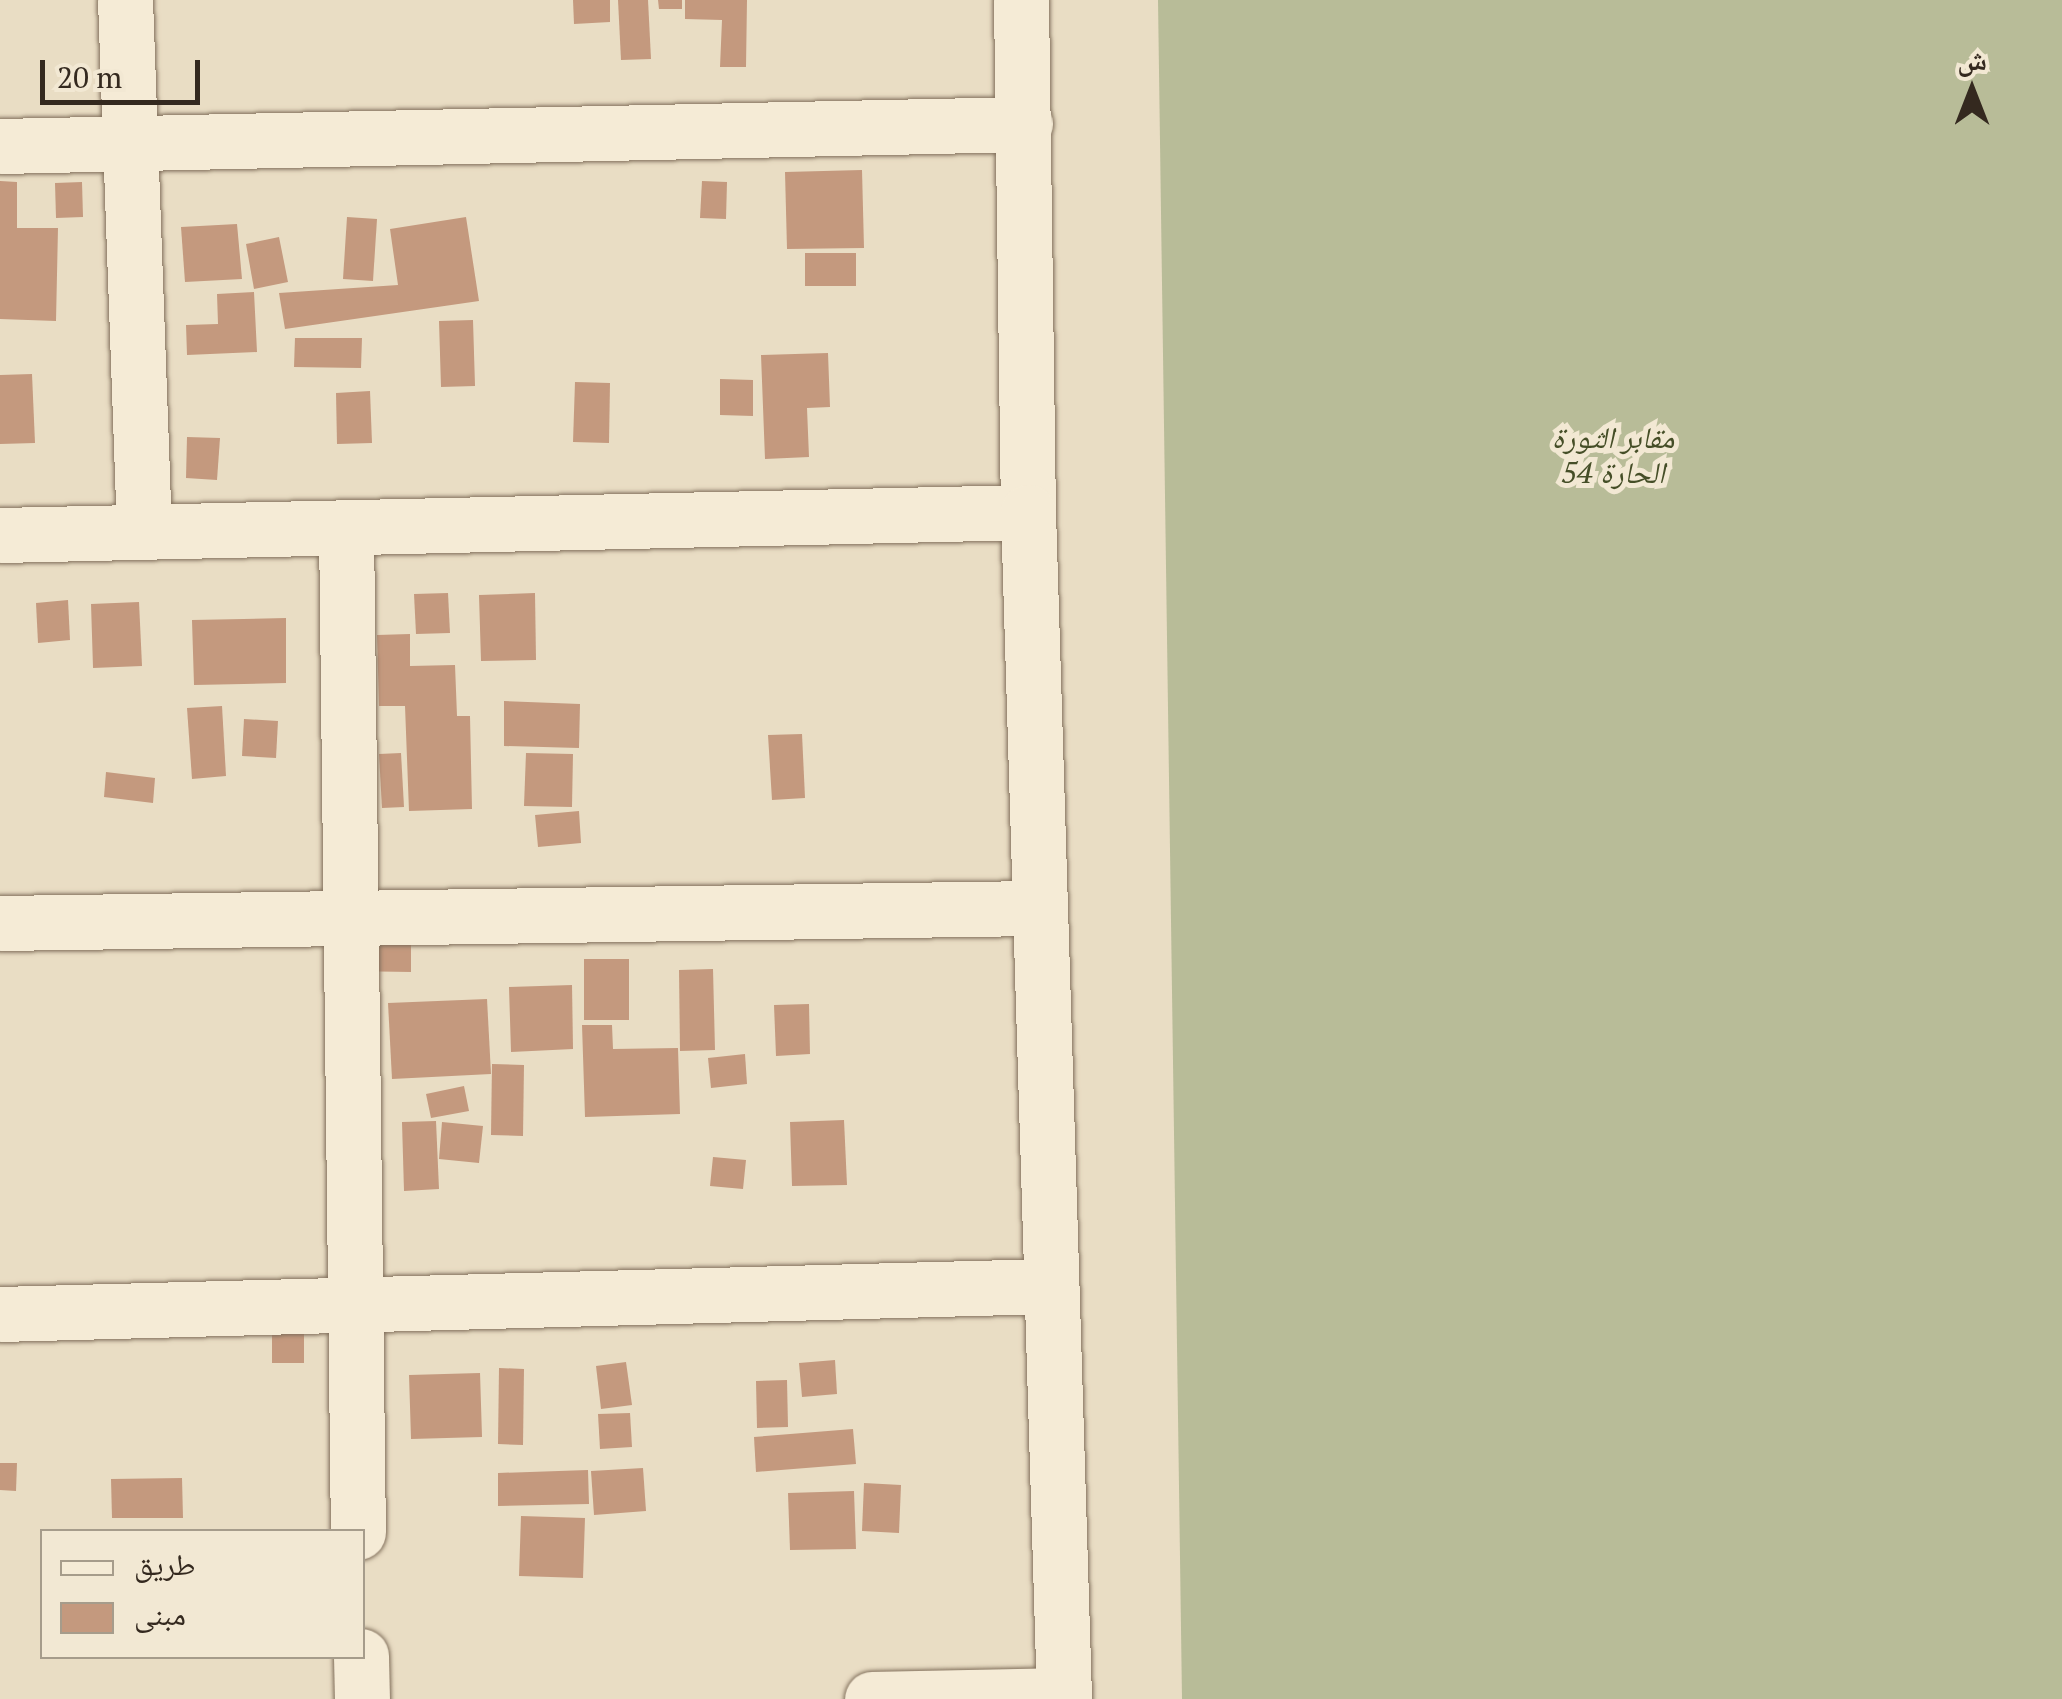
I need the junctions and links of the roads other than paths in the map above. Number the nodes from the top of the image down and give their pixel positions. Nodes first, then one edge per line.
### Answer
1 (125, 0) edge
2 (1020, 0) edge
3 (1025, 124) junction
4 (130, 142) junction
5 (0, 146) edge
6 (1028, 512) junction
7 (346, 527) junction
8 (144, 532) junction
9 (0, 534) edge
10 (1040, 908) junction
11 (348, 917) junction
12 (0, 923) edge
13 (1050, 1286) junction
14 (353, 1303) junction
15 (0, 1314) edge
16 (358, 1529) edge
17 (361, 1659) edge
18 (1064, 1697) edge
19 (362, 1699) edge
20 (872, 1699) edge

1 - 4 street
2 - 3 street
3 - 4 street
3 - 6 street
4 - 5 street
4 - 8 street
6 - 7 street
6 - 10 street
7 - 8 street
7 - 11 street
8 - 9 street
10 - 11 street
10 - 13 street
11 - 12 street
11 - 14 street
13 - 14 street
13 - 18 street
14 - 15 street
14 - 16 street
17 - 19 street
18 - 20 street

